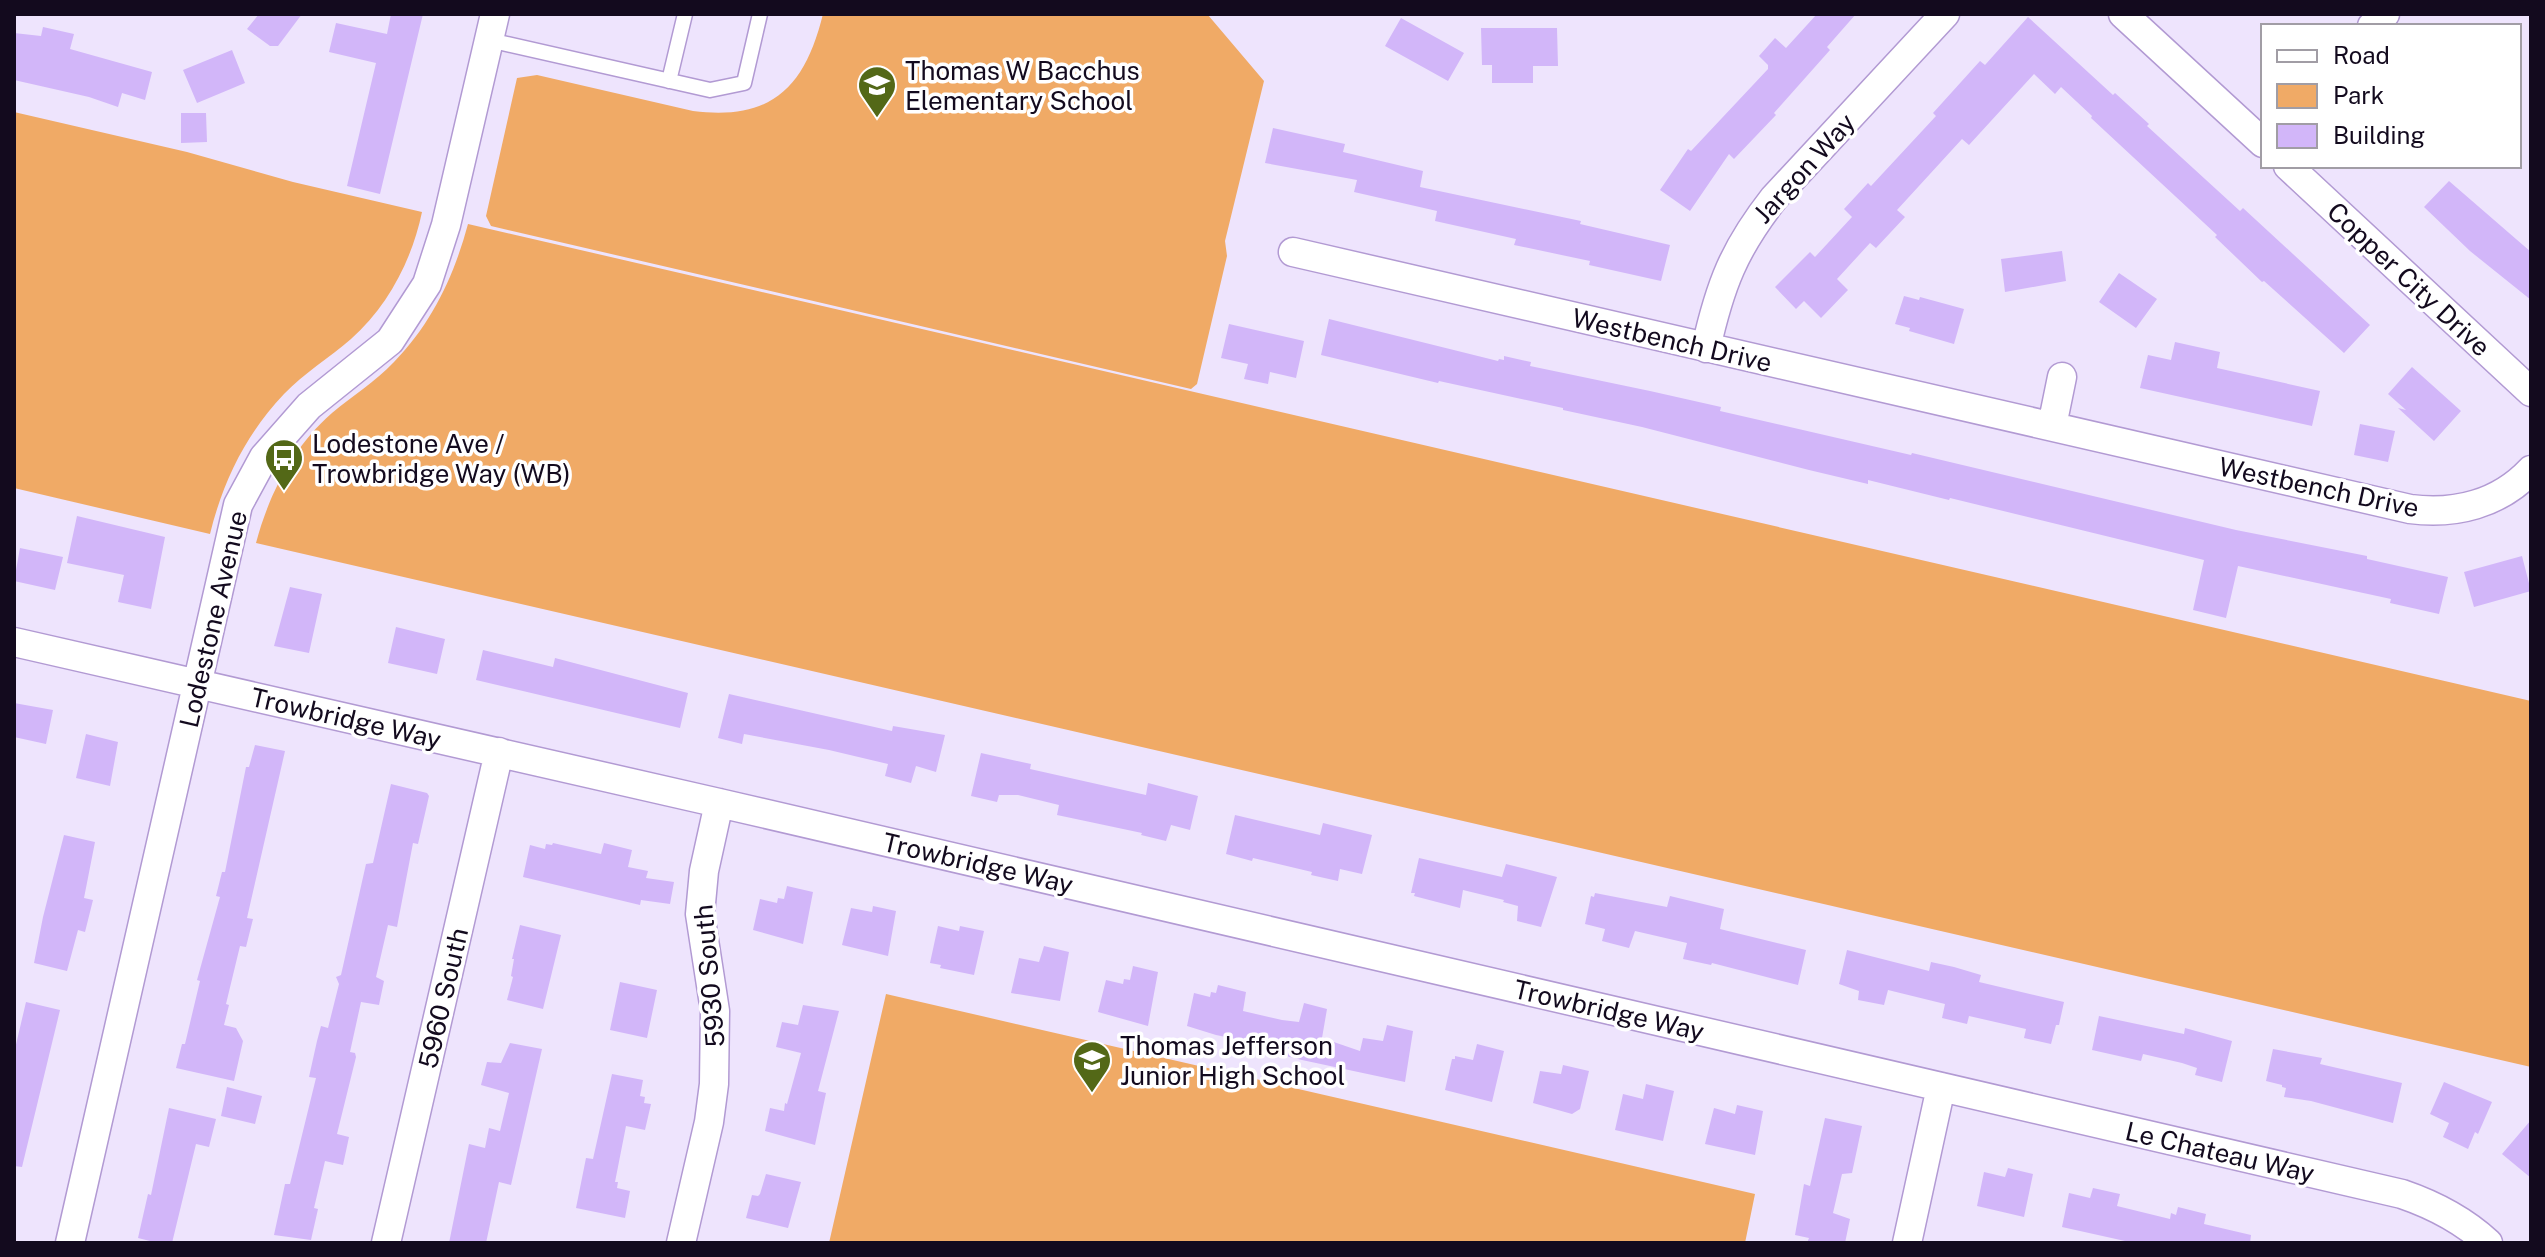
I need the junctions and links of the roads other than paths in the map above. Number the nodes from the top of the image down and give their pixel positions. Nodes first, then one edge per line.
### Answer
1 (685, 14) edge
2 (760, 14) edge
3 (1945, 14) edge
4 (2123, 14) edge
5 (492, 27) edge
6 (669, 81) junction
7 (2261, 141) edge
8 (2290, 168) edge
9 (1293, 252) dead end
10 (1706, 348) junction
11 (2062, 377) dead end
12 (2531, 392) edge
13 (2052, 426) junction
14 (2531, 470) edge
15 (14, 642) edge
16 (198, 685) junction
17 (499, 752) junction
18 (719, 803) junction
19 (1941, 1087) junction
20 (70, 1243) edge
21 (386, 1243) edge
22 (681, 1243) edge
23 (1907, 1243) edge
24 (2488, 1243) edge

1 - 6 lane
2 - 6 lane
3 - 10 street, Jargon Way
4 - 7 street
5 - 6 lane
5 - 16 street, Lodestone Avenue
8 - 12 street, Copper City Drive
9 - 10 street, Westbench Drive
10 - 13 street, Westbench Drive
11 - 13 street
13 - 14 street, Westbench Drive
15 - 16 street, Trowbridge Way
16 - 17 street, Trowbridge Way
16 - 20 street, Lodestone Avenue
17 - 18 street, Trowbridge Way
17 - 21 street, 5960 South
18 - 19 street, Trowbridge Way
18 - 22 street, 5930 South
19 - 23 street
19 - 24 street, Le Chateau Way

